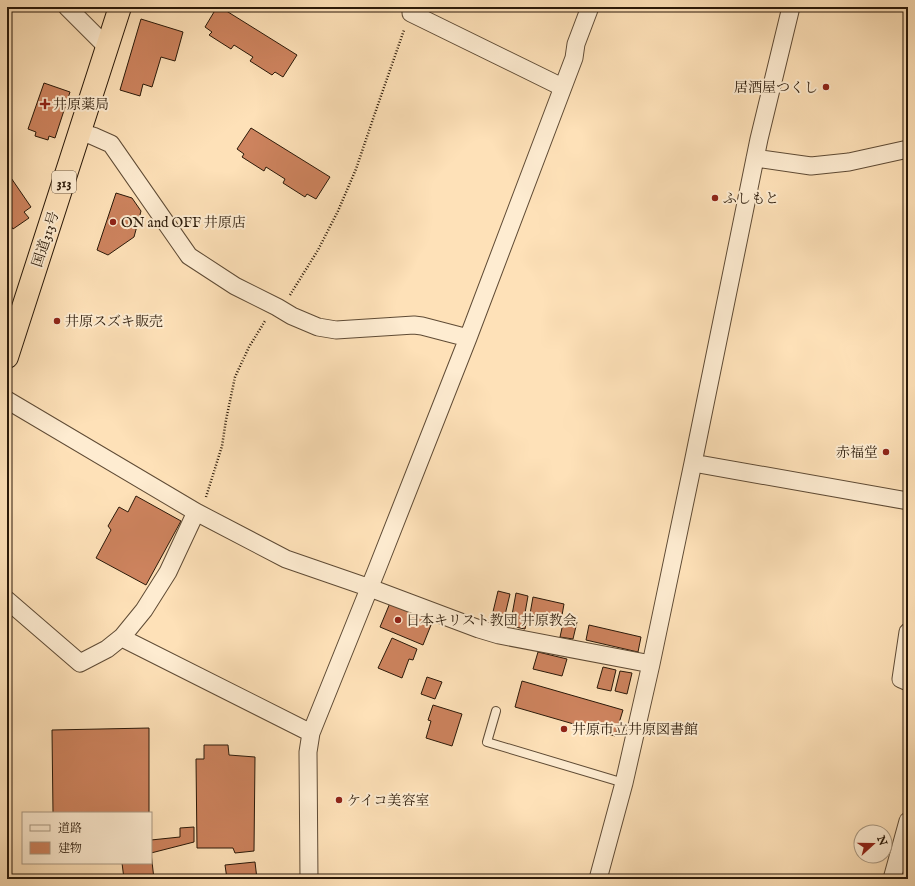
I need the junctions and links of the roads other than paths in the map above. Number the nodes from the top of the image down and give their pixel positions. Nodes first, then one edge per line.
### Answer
1 (67, 7) edge
2 (120, 7) edge
3 (590, 7) edge
4 (791, 7) edge
5 (411, 10) edge
6 (107, 47) junction
7 (562, 87) junction
8 (80, 132) junction
9 (908, 149) edge
10 (755, 158) junction
11 (468, 338) junction
12 (7, 357) edge
13 (7, 400) edge
14 (693, 463) junction
15 (908, 501) edge
16 (198, 514) junction
17 (370, 588) junction
18 (7, 600) edge
19 (908, 632) edge
20 (122, 637) junction
21 (651, 664) junction
22 (908, 682) edge
23 (496, 711) dead end
24 (311, 733) junction
25 (624, 783) junction
26 (908, 821) edge
27 (309, 879) edge
28 (598, 879) edge
29 (892, 879) edge

1 - 6 street
2 - 6 highway, 国道313号 / 313
3 - 7 street
4 - 10 street
5 - 7 street
6 - 8 highway, 国道313号 / 313
7 - 11 street
8 - 11 street
8 - 12 highway, 国道313号 / 313
9 - 10 street
10 - 14 street
11 - 17 street
13 - 16 street
14 - 15 street
14 - 21 street
16 - 17 street
16 - 20 street
17 - 21 street
17 - 24 street
18 - 20 street
19 - 22 street
20 - 24 street
21 - 25 street
23 - 25 lane
24 - 27 street
25 - 28 street
26 - 29 street

